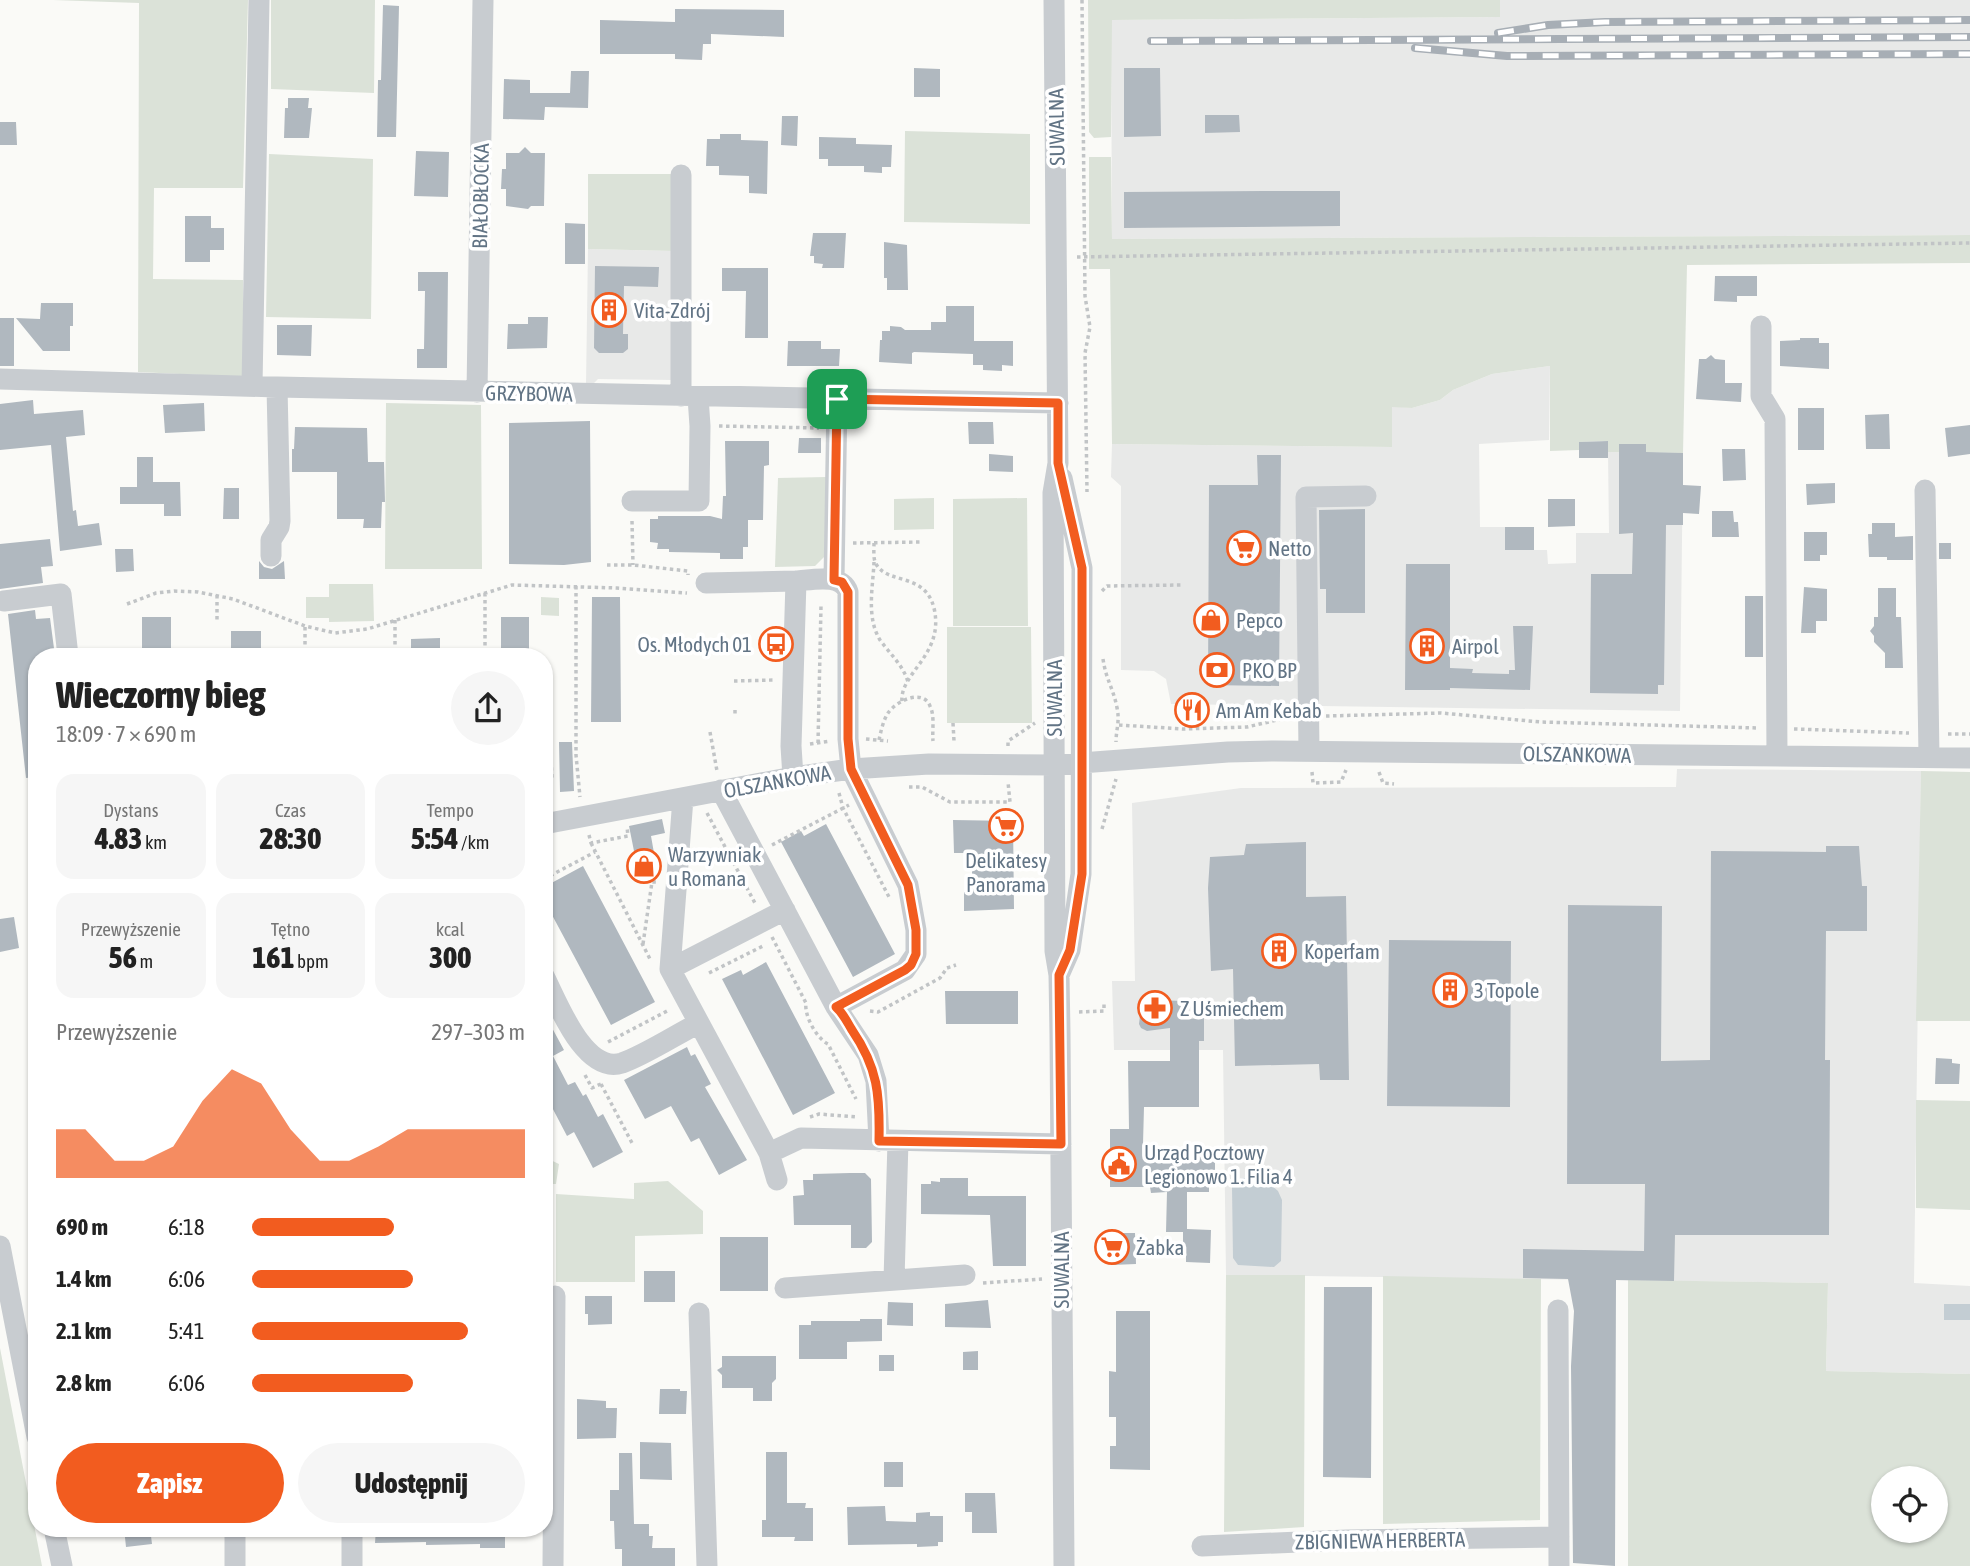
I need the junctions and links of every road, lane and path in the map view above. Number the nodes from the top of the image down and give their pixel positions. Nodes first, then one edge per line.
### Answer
1 (259, 0) edge
2 (483, 0) edge
3 (1054, 0) edge
4 (1082, 0) edge
5 (681, 175) dead end
6 (1970, 243) edge
7 (1093, 257) dead end
8 (1761, 326) dead end
9 (0, 379) edge
10 (252, 386) junction
11 (277, 387) junction
12 (477, 391) junction
13 (689, 396) junction
14 (837, 399) junction
15 (1058, 403) junction
16 (700, 426) junction
17 (828, 428) dead end
18 (1058, 463) junction
19 (1925, 490) dead end
20 (1366, 496) dead end
21 (632, 501) dead end
22 (1087, 505) dead end
23 (632, 533) dead end
24 (920, 542) dead end
25 (834, 543) junction
26 (874, 543) junction
27 (271, 556) dead end
28 (874, 562) junction
29 (607, 565) dead end
30 (633, 565) junction
31 (834, 580) junction
32 (796, 581) junction
33 (1103, 582) dead end
34 (694, 585) junction
35 (1181, 585) dead end
36 (576, 586) junction
37 (485, 593) junction
38 (217, 595) junction
39 (4, 600) dead end
40 (127, 604) dead end
41 (821, 606) dead end
42 (395, 620) junction
43 (217, 623) dead end
44 (305, 626) junction
45 (67, 648) edge
46 (305, 648) edge
47 (395, 648) edge
48 (485, 648) edge
49 (1096, 668) dead end
50 (766, 680) dead end
51 (734, 681) dead end
52 (908, 682) junction
53 (902, 702) junction
54 (735, 710) dead end
55 (1308, 716) junction
56 (735, 717) dead end
57 (1036, 722) dead end
58 (953, 723) dead end
59 (1119, 725) junction
60 (1777, 729) junction
61 (710, 732) dead end
62 (1928, 733) junction
63 (1970, 734) edge
64 (862, 738) dead end
65 (879, 740) junction
66 (1008, 740) dead end
67 (833, 741) dead end
68 (888, 741) dead end
69 (933, 741) dead end
70 (954, 741) dead end
71 (818, 743) junction
72 (802, 745) dead end
73 (1123, 746) dead end
74 (1308, 751) junction
75 (1777, 756) junction
76 (1929, 757) junction
77 (1970, 758) edge
78 (1082, 764) junction
79 (1054, 765) junction
80 (851, 769) junction
81 (1116, 774) dead end
82 (793, 777) junction
83 (719, 783) junction
84 (693, 801) junction
85 (843, 808) dead end
86 (584, 817) junction
87 (553, 822) edge
88 (1100, 836) dead end
89 (591, 843) dead end
90 (595, 852) junction
91 (553, 874) edge
92 (652, 882) dead end
93 (890, 900) dead end
94 (785, 909) junction
95 (764, 921) junction
96 (643, 946) junction
97 (911, 965) junction
98 (661, 967) junction
99 (1059, 975) junction
100 (927, 985) dead end
101 (553, 994) edge
102 (1104, 1002) dead end
103 (674, 1007) dead end
104 (836, 1007) junction
105 (1096, 1011) junction
106 (1077, 1012) dead end
107 (1096, 1017) dead end
108 (699, 1023) junction
109 (589, 1052) junction
110 (601, 1084) dead end
111 (860, 1107) dead end
112 (889, 1141) junction
113 (632, 1143) dead end
114 (1061, 1144) junction
115 (769, 1153) junction
116 (777, 1180) dead end
117 (0, 1246) edge
118 (965, 1275) joint
119 (1044, 1279) dead end
120 (894, 1280) junction
121 (785, 1287) dead end
122 (555, 1296) dead end
123 (1558, 1310) dead end
124 (699, 1312) dead end
125 (28, 1391) edge
126 (56, 1537) edge
127 (235, 1537) edge
128 (352, 1537) edge
129 (1559, 1537) junction
130 (1202, 1546) dead end
131 (62, 1566) edge
132 (235, 1566) edge
133 (352, 1566) edge
134 (554, 1566) edge
135 (706, 1566) edge
136 (1064, 1566) edge
137 (1559, 1566) edge

1 - 10 street
2 - 12 street, BIAŁOBŁOCKA
3 - 15 street, SUWALNA
4 - 22 path
5 - 13 street
6 - 7 path
8 - 60 street
9 - 10 street, GRZYBOWA
10 - 11 street, GRZYBOWA
11 - 12 street, GRZYBOWA
11 - 27 street
12 - 13 street, GRZYBOWA
13 - 14 street, GRZYBOWA
13 - 16 street
14 - 15 street, GRZYBOWA
14 - 25 street
15 - 18 street, SUWALNA
16 - 17 path
16 - 21 street
18 - 78 street, SUWALNA
18 - 79 street, SUWALNA
19 - 62 street
20 - 55 street
23 - 30 path
24 - 26 path
25 - 26 path
25 - 31 street
26 - 28 path
28 - 52 path
28 - 52 path
29 - 30 path
30 - 34 path
31 - 32 street
31 - 80 street
32 - 34 street
32 - 82 street
33 - 35 path
34 - 36 path
36 - 37 path
36 - 86 path
37 - 42 path
37 - 48 path
38 - 40 path
38 - 43 path
38 - 44 path
39 - 45 street
41 - 71 path
42 - 44 path
42 - 47 path
44 - 46 path
49 - 59 path
50 - 51 path
52 - 53 path
53 - 65 path
53 - 69 path
54 - 56 path
55 - 59 path
55 - 60 path
55 - 74 street
57 - 66 path
58 - 70 path
59 - 73 path
60 - 62 path
60 - 75 street
61 - 83 path
62 - 63 path
62 - 76 street
64 - 65 path
65 - 68 path
67 - 71 path
71 - 72 path
74 - 75 street, OLSZANKOWA
74 - 78 street, OLSZANKOWA
75 - 76 street, OLSZANKOWA
76 - 77 street, OLSZANKOWA
78 - 79 street, OLSZANKOWA
78 - 99 street, SUWALNA
79 - 80 street, OLSZANKOWA
79 - 99 street, SUWALNA
80 - 82 street, OLSZANKOWA
80 - 97 street
81 - 88 path
82 - 83 street, OLSZANKOWA
83 - 84 street, OLSZANKOWA
83 - 94 street
84 - 86 street, OLSZANKOWA
84 - 95 path
84 - 98 street
85 - 93 path
86 - 87 street, OLSZANKOWA
89 - 90 path
90 - 91 path
90 - 96 path
92 - 96 path
94 - 95 street
94 - 104 street
95 - 98 street
95 - 111 path
96 - 98 path
97 - 100 path
97 - 104 street
98 - 108 street
99 - 114 street, SUWALNA
101 - 109 street
102 - 105 path
103 - 109 path
104 - 112 street
105 - 106 path
105 - 107 path
108 - 109 street
108 - 115 street
110 - 113 path
112 - 114 street
112 - 115 street
112 - 120 street
114 - 136 street, SUWALNA
115 - 116 street
117 - 125 street
118 - 119 path
118 - 120 street
120 - 121 street
122 - 134 street
123 - 129 street
124 - 135 street
126 - 131 street
127 - 132 street
128 - 133 street
129 - 130 street, ZBIGNIEWA HERBERTA
129 - 137 street

